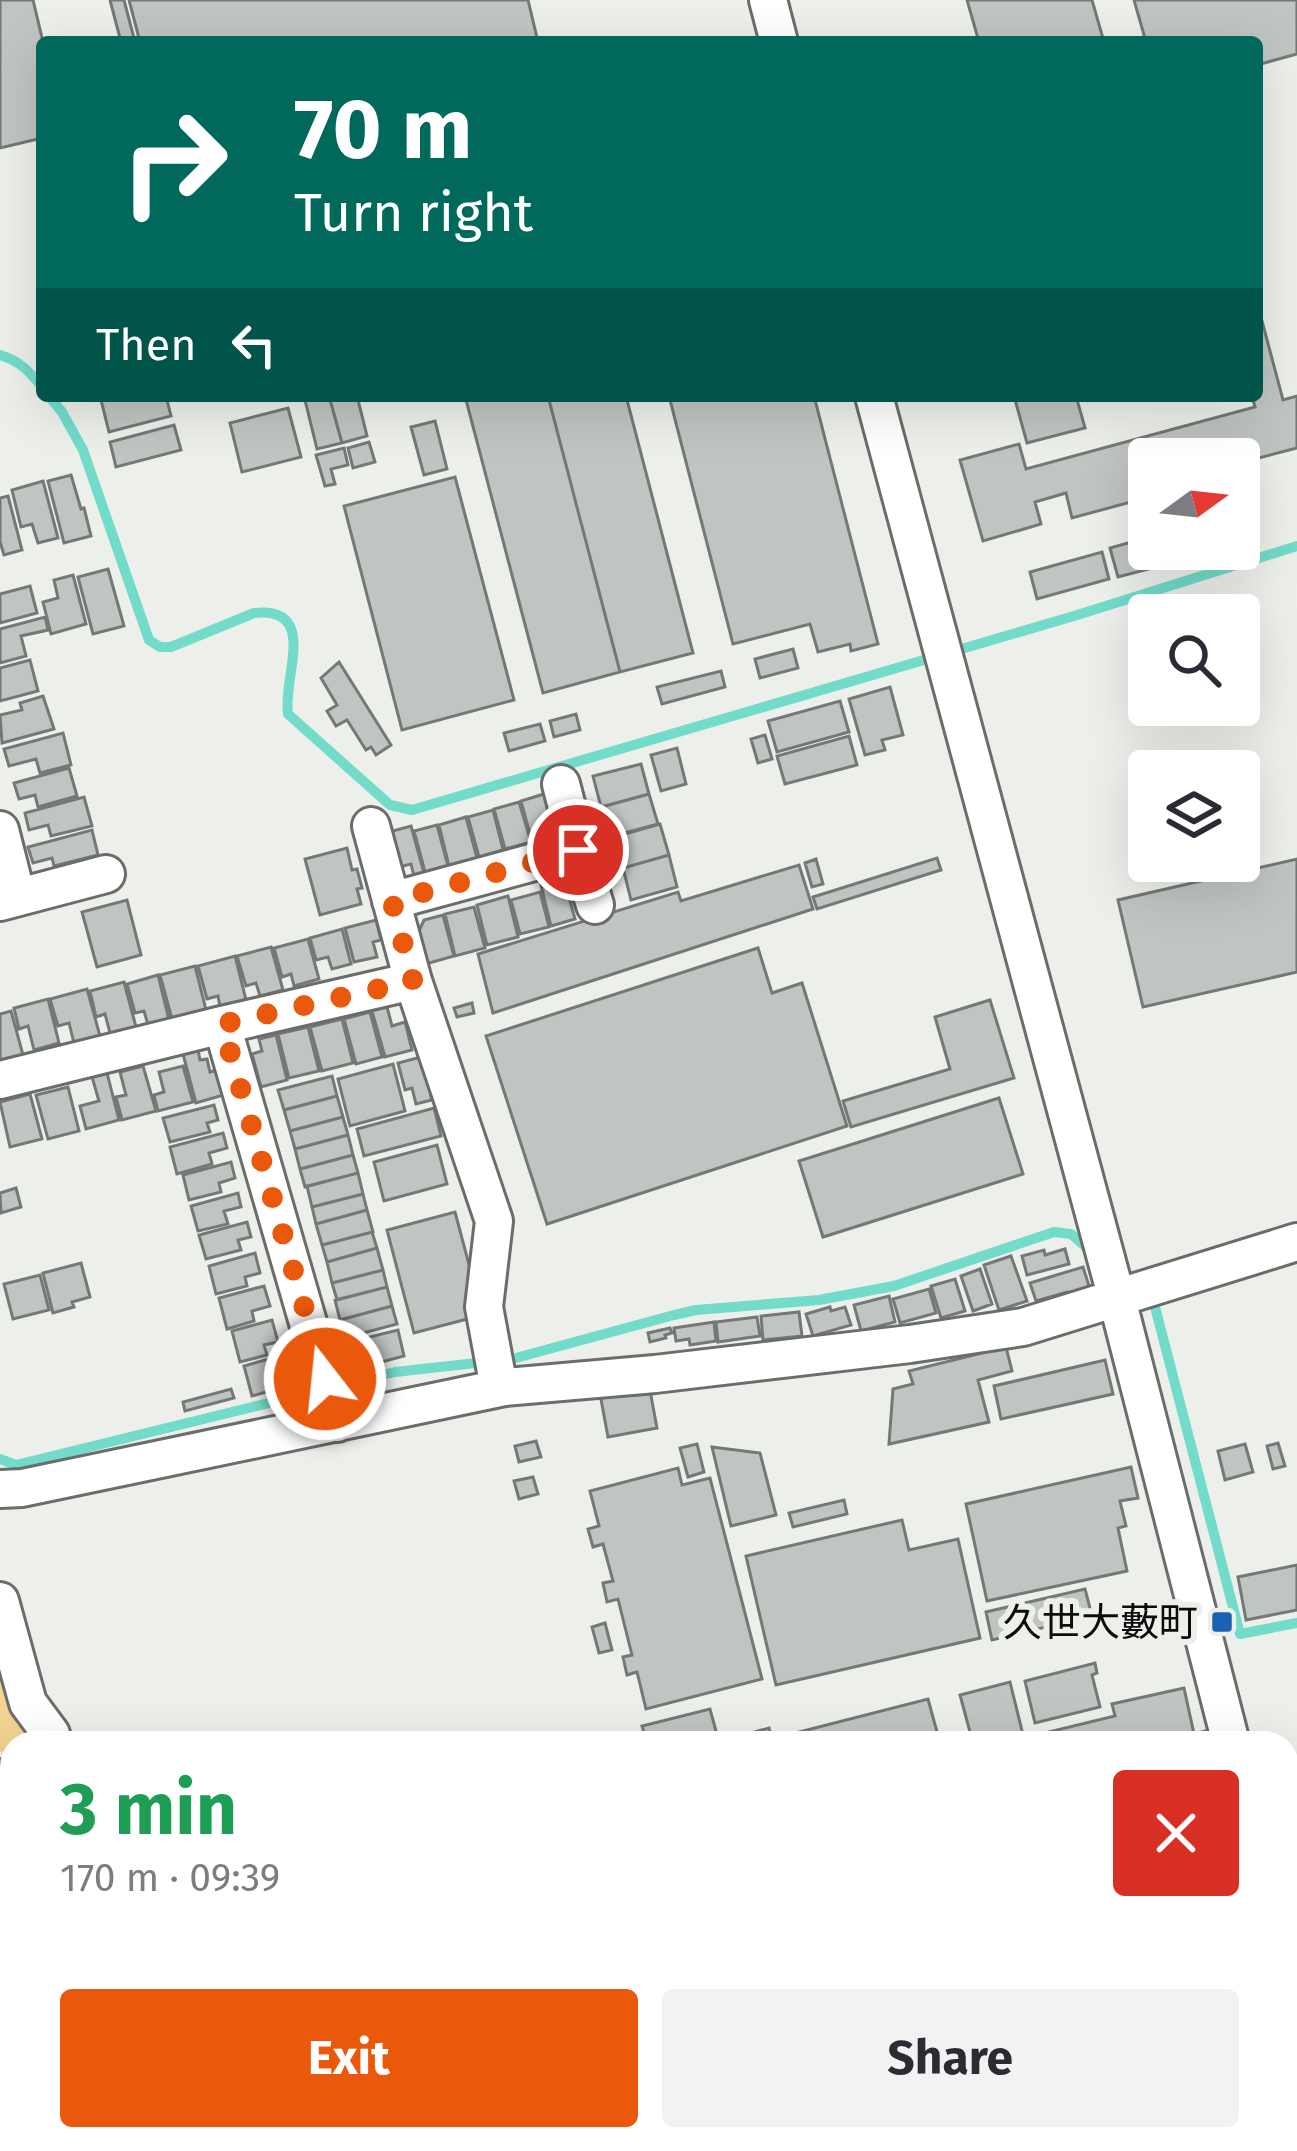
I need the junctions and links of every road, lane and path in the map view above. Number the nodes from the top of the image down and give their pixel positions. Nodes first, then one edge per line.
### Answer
1 (768, 0) edge
2 (777, 36) edge
3 (876, 402) edge
4 (562, 784) dead end
5 (371, 826) dead end
6 (0, 830) edge
7 (578, 850) junction
8 (106, 874) dead end
9 (9, 900) edge
10 (392, 901) junction
11 (595, 904) dead end
12 (413, 981) junction
13 (222, 1024) junction
14 (0, 1080) edge
15 (1297, 1242) edge
16 (1117, 1299) junction
17 (499, 1388) junction
18 (338, 1423) junction
19 (0, 1489) edge
20 (0, 1601) edge
21 (7, 1656) edge
22 (49, 1731) edge
23 (1228, 1731) edge

1 - 2 street
3 - 16 street
4 - 7 street
5 - 10 street
6 - 9 street
7 - 10 street
7 - 11 street
8 - 9 street
10 - 12 street
12 - 13 street
12 - 17 street
13 - 14 street
13 - 18 street
15 - 16 street
16 - 17 street
16 - 23 street
17 - 18 street
18 - 19 street
20 - 21 street
21 - 22 street

